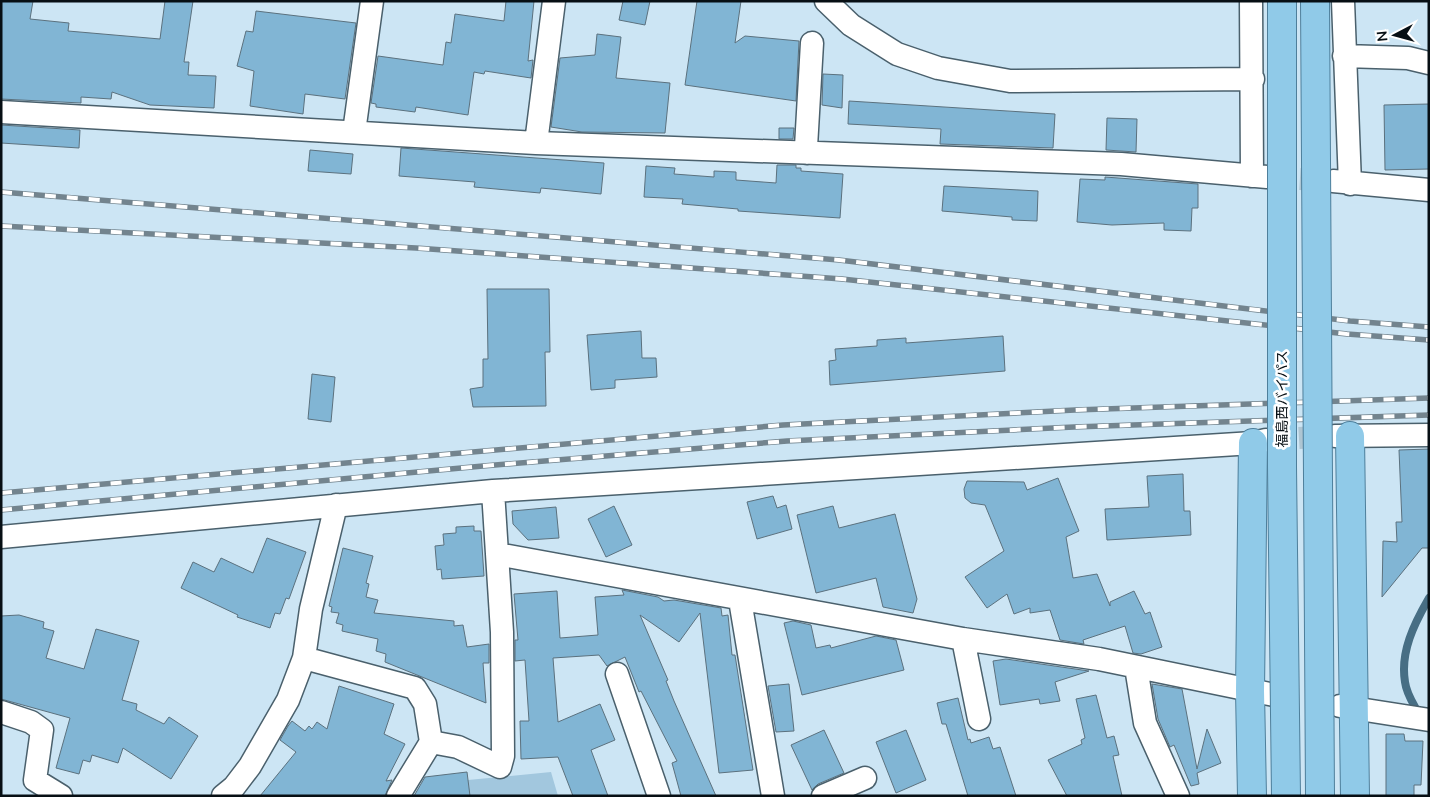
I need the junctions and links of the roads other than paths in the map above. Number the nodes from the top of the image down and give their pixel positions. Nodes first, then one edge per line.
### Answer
1 (554, 1) edge
2 (826, 1) edge
3 (1251, 1) edge
4 (1282, 1) edge
5 (1314, 1) edge
6 (1343, 1) edge
7 (370, 2) edge
8 (812, 43) dead end
9 (1344, 56) junction
10 (1429, 63) edge
11 (1253, 68) junction
12 (1, 112) edge
13 (354, 132) junction
14 (536, 143) junction
15 (807, 153) junction
16 (1429, 190) edge
17 (1429, 435) edge
18 (1342, 436) joint
19 (1260, 442) joint
20 (493, 491) junction
21 (336, 505) junction
22 (1, 537) edge
23 (497, 554) junction
24 (740, 600) junction
25 (963, 639) junction
26 (304, 658) junction
27 (1136, 667) junction
28 (617, 674) dead end
29 (1262, 693) junction
30 (1347, 706) junction
31 (1, 712) edge
32 (980, 719) dead end
33 (1429, 720) edge
34 (431, 742) junction
35 (865, 778) dead end
36 (61, 796) edge
37 (223, 796) edge
38 (398, 796) edge
39 (659, 796) edge
40 (773, 796) edge
41 (823, 796) edge
42 (1178, 796) edge
43 (1252, 796) edge
44 (1286, 796) edge
45 (1320, 796) edge
46 (1355, 796) edge

1 - 14 street
2 - 11 street
3 - 11 street
4 - 44 highway, 福島西バイパス, bridge
5 - 45 highway, bridge
6 - 9 street
7 - 13 street
8 - 15 street
9 - 10 street
9 - 16 street
11 - 15 street
12 - 13 street
13 - 14 street
14 - 15 street
17 - 18 street
18 - 30 highway
19 - 20 street
19 - 29 highway
20 - 21 street
20 - 23 street
21 - 22 street
21 - 26 street
23 - 24 street
23 - 34 street
24 - 25 street
24 - 40 street
25 - 27 street
25 - 32 street
26 - 34 street
26 - 37 street
27 - 29 street
27 - 42 street
28 - 39 street
29 - 43 highway
30 - 33 street
30 - 46 highway
31 - 36 street
34 - 38 street
35 - 41 street

